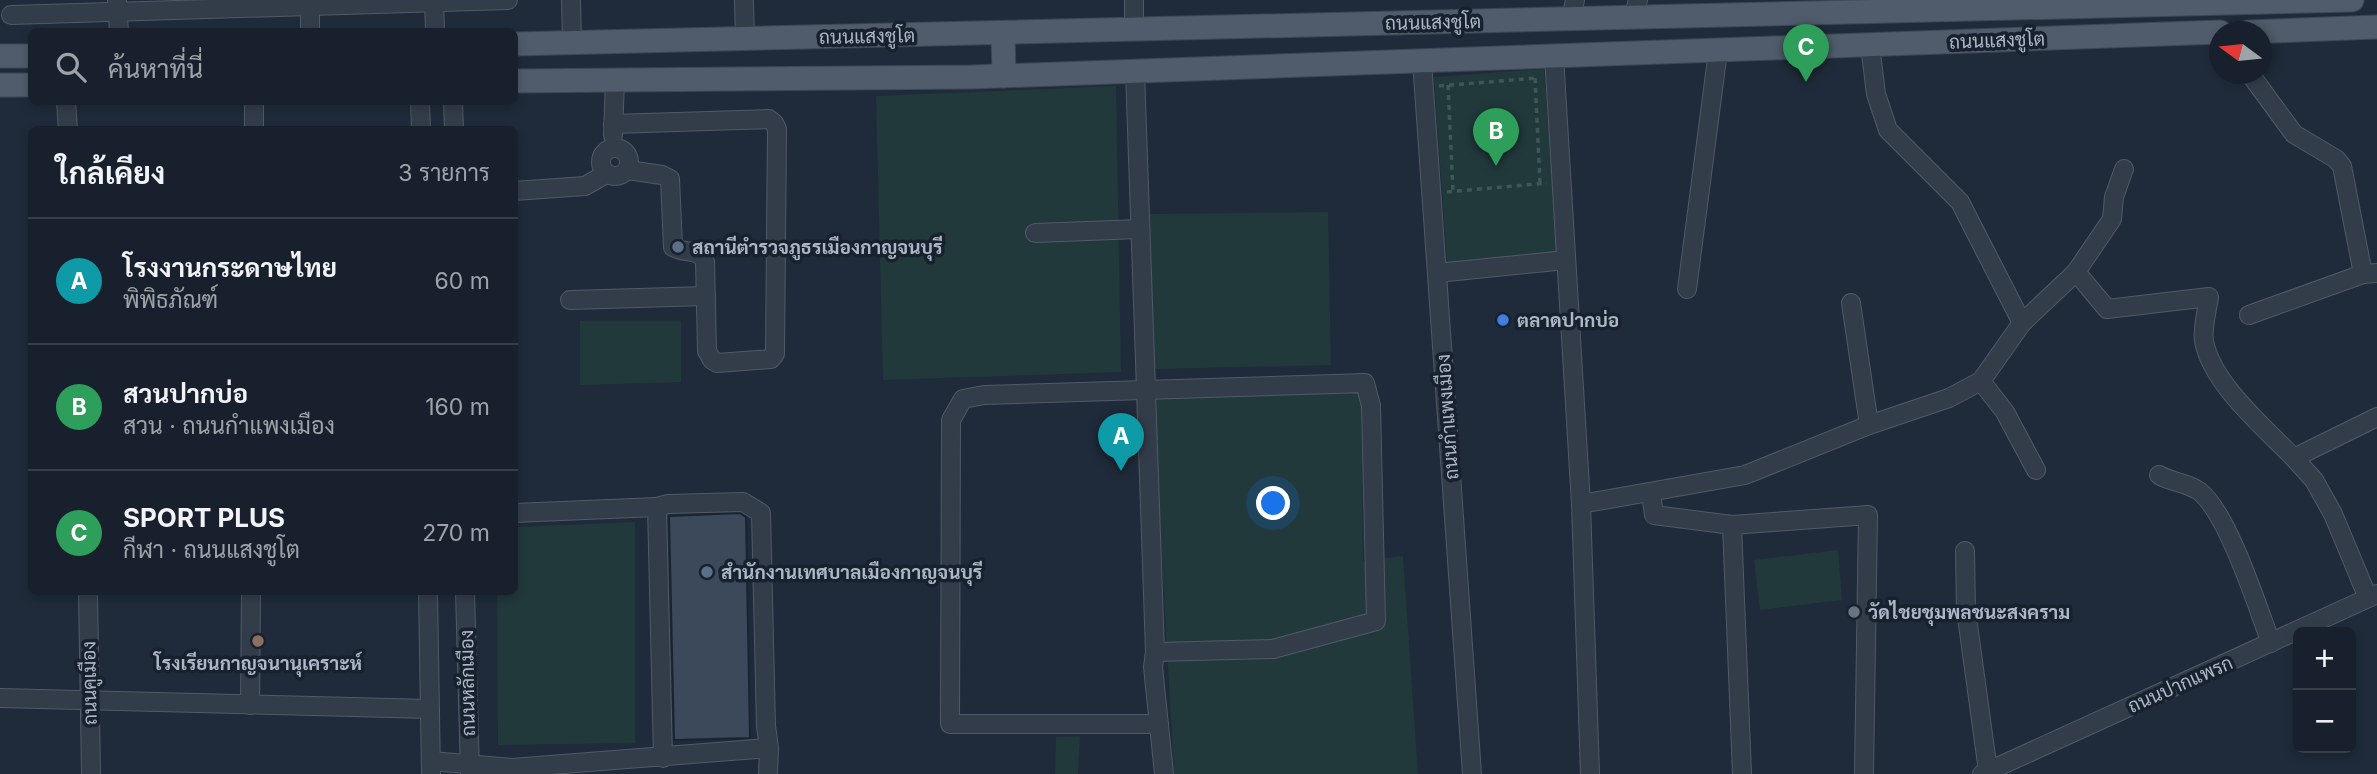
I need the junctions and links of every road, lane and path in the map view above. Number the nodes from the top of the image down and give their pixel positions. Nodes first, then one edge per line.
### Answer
1 (508, 0) edge
2 (571, 0) edge
3 (744, 0) edge
4 (1134, 0) edge
5 (2352, 0) edge
6 (434, 1) edge
7 (2308, 1) edge
8 (310, 3) edge
9 (2071, 3) edge
10 (118, 7) edge
11 (1573, 9) edge
12 (1635, 9) edge
13 (1703, 10) edge
14 (11, 15) dead end
15 (2377, 27) edge
16 (119, 28) edge
17 (310, 28) edge
18 (435, 28) edge
19 (1134, 30) junction
20 (2272, 31) edge
21 (1003, 33) junction
22 (2209, 33) edge
23 (755, 39) junction
24 (572, 42) junction
25 (518, 44) edge
26 (1870, 45) junction
27 (1714, 51) junction
28 (28, 56) edge
29 (0, 57) edge
30 (1422, 61) junction
31 (1554, 66) junction
32 (1135, 71) junction
33 (1003, 76) junction
34 (1535, 78) junction
35 (768, 79) junction
36 (615, 80) junction
37 (518, 81) edge
38 (2257, 84) edge
39 (0, 85) edge
40 (28, 85) edge
41 (1448, 85) junction
42 (1423, 87) junction
43 (66, 105) edge
44 (254, 105) edge
45 (420, 105) edge
46 (453, 105) edge
47 (613, 124) junction
48 (68, 126) edge
49 (254, 126) edge
50 (421, 126) edge
51 (454, 126) edge
52 (612, 149) junction
53 (2124, 169) dead end
54 (628, 170) junction
55 (606, 174) junction
56 (1561, 181) junction
57 (1540, 183) junction
58 (518, 191) edge
59 (1452, 192) junction
60 (1431, 194) junction
61 (1140, 229) junction
62 (1035, 233) dead end
63 (1566, 260) junction
64 (2076, 272) junction
65 (1437, 273) junction
66 (2370, 274) edge
67 (1687, 289) dead end
68 (706, 296) junction
69 (570, 300) dead end
70 (1850, 303) dead end
71 (2249, 315) dead end
72 (2022, 323) junction
73 (1981, 381) junction
74 (1146, 389) junction
75 (2377, 417) edge
76 (1868, 425) junction
77 (2294, 458) junction
78 (2036, 470) dead end
79 (2159, 475) dead end
80 (1651, 494) junction
81 (1581, 504) junction
82 (657, 507) junction
83 (518, 513) edge
84 (1732, 525) junction
85 (1965, 551) dead end
86 (88, 595) edge
87 (251, 595) edge
88 (428, 595) edge
89 (465, 595) edge
90 (2372, 596) edge
91 (2271, 643) junction
92 (1155, 652) junction
93 (0, 698) edge
94 (89, 701) junction
95 (250, 705) junction
96 (430, 709) junction
97 (1159, 724) junction
98 (769, 748) junction
99 (663, 758) junction
100 (431, 768) edge
101 (470, 769) edge
102 (1985, 772) edge
103 (91, 774) edge
104 (768, 774) edge
105 (1164, 774) edge
106 (1472, 774) edge
107 (1590, 774) edge
108 (1742, 774) edge
109 (1864, 774) edge

1 - 6 street
2 - 24 street
3 - 23 street
4 - 19 street
5 - 7 main road, ถนนแสงชูโต
6 - 8 street
6 - 18 street
7 - 9 main road, ถนนแสงชูโต
8 - 10 street
8 - 17 street
9 - 13 main road, ถนนแสงชูโต
10 - 14 street
10 - 16 street
11 - 12 main road, ถนนแสงชูโต
11 - 19 main road, ถนนแสงชูโต
12 - 13 main road, ถนนแสงชูโต
13 - 27 main road
15 - 20 main road
19 - 21 main road, ถนนแสงชูโต
21 - 23 main road, ถนนแสงชูโต
21 - 33 main road
22 - 26 main road, ถนนแสงชูโต
23 - 24 main road, ถนนแสงชูโต
23 - 35 main road
24 - 25 main road, ถนนแสงชูโต
26 - 27 main road, ถนนแสงชูโต
26 - 72 street
27 - 31 main road, ถนนแสงชูโต
27 - 67 street
28 - 29 main road
30 - 31 main road, ถนนแสงชูโต
30 - 32 main road, ถนนแสงชูโต
30 - 42 street, ถนนกำแพงเมือง
31 - 34 path
31 - 56 street
32 - 33 main road, ถนนแสงชูโต
32 - 61 street
33 - 35 main road, ถนนแสงชูโต
34 - 41 path
34 - 57 path
35 - 36 main road, ถนนแสงชูโต
36 - 37 main road, ถนนแสงชูโต
36 - 47 street
38 - 66 street
39 - 40 main road
41 - 42 path
41 - 59 path
42 - 60 street, ถนนกำแพงเมือง
43 - 48 street
44 - 49 street
45 - 50 street
46 - 51 street
47 - 52 street
47 - 68 street
52 - 54 street
52 - 55 street
53 - 64 street
54 - 55 street
54 - 68 street
55 - 58 street
56 - 57 path
56 - 63 street
57 - 59 path
59 - 60 path
60 - 65 street, ถนนกำแพงเมือง
61 - 62 street
61 - 74 street
63 - 65 street
63 - 81 street
64 - 72 street
64 - 77 street
65 - 106 street, ถนนกำแพงเมือง
66 - 71 street
68 - 69 street
70 - 76 street
72 - 73 street
73 - 76 street
73 - 78 street
74 - 92 street
74 - 92 street
74 - 97 street
75 - 77 street
76 - 80 street
77 - 90 street
79 - 91 street
80 - 81 street
80 - 84 street
81 - 107 street
82 - 83 street
82 - 98 street
82 - 99 street
84 - 108 street
84 - 109 street
85 - 102 street
86 - 94 street, ถนนคูเมือง
87 - 95 street
88 - 96 street, ถนนหลักเมือง
89 - 101 street, ถนนหลักเมือง
90 - 91 street, ถนนปากแพรก
91 - 102 street, ถนนปากแพรก
92 - 97 street
93 - 94 street
94 - 95 street
94 - 103 street, ถนนคูเมือง
95 - 96 street
96 - 100 street, ถนนหลักเมือง
97 - 105 street
98 - 99 street
98 - 104 street
99 - 101 street
100 - 101 street

